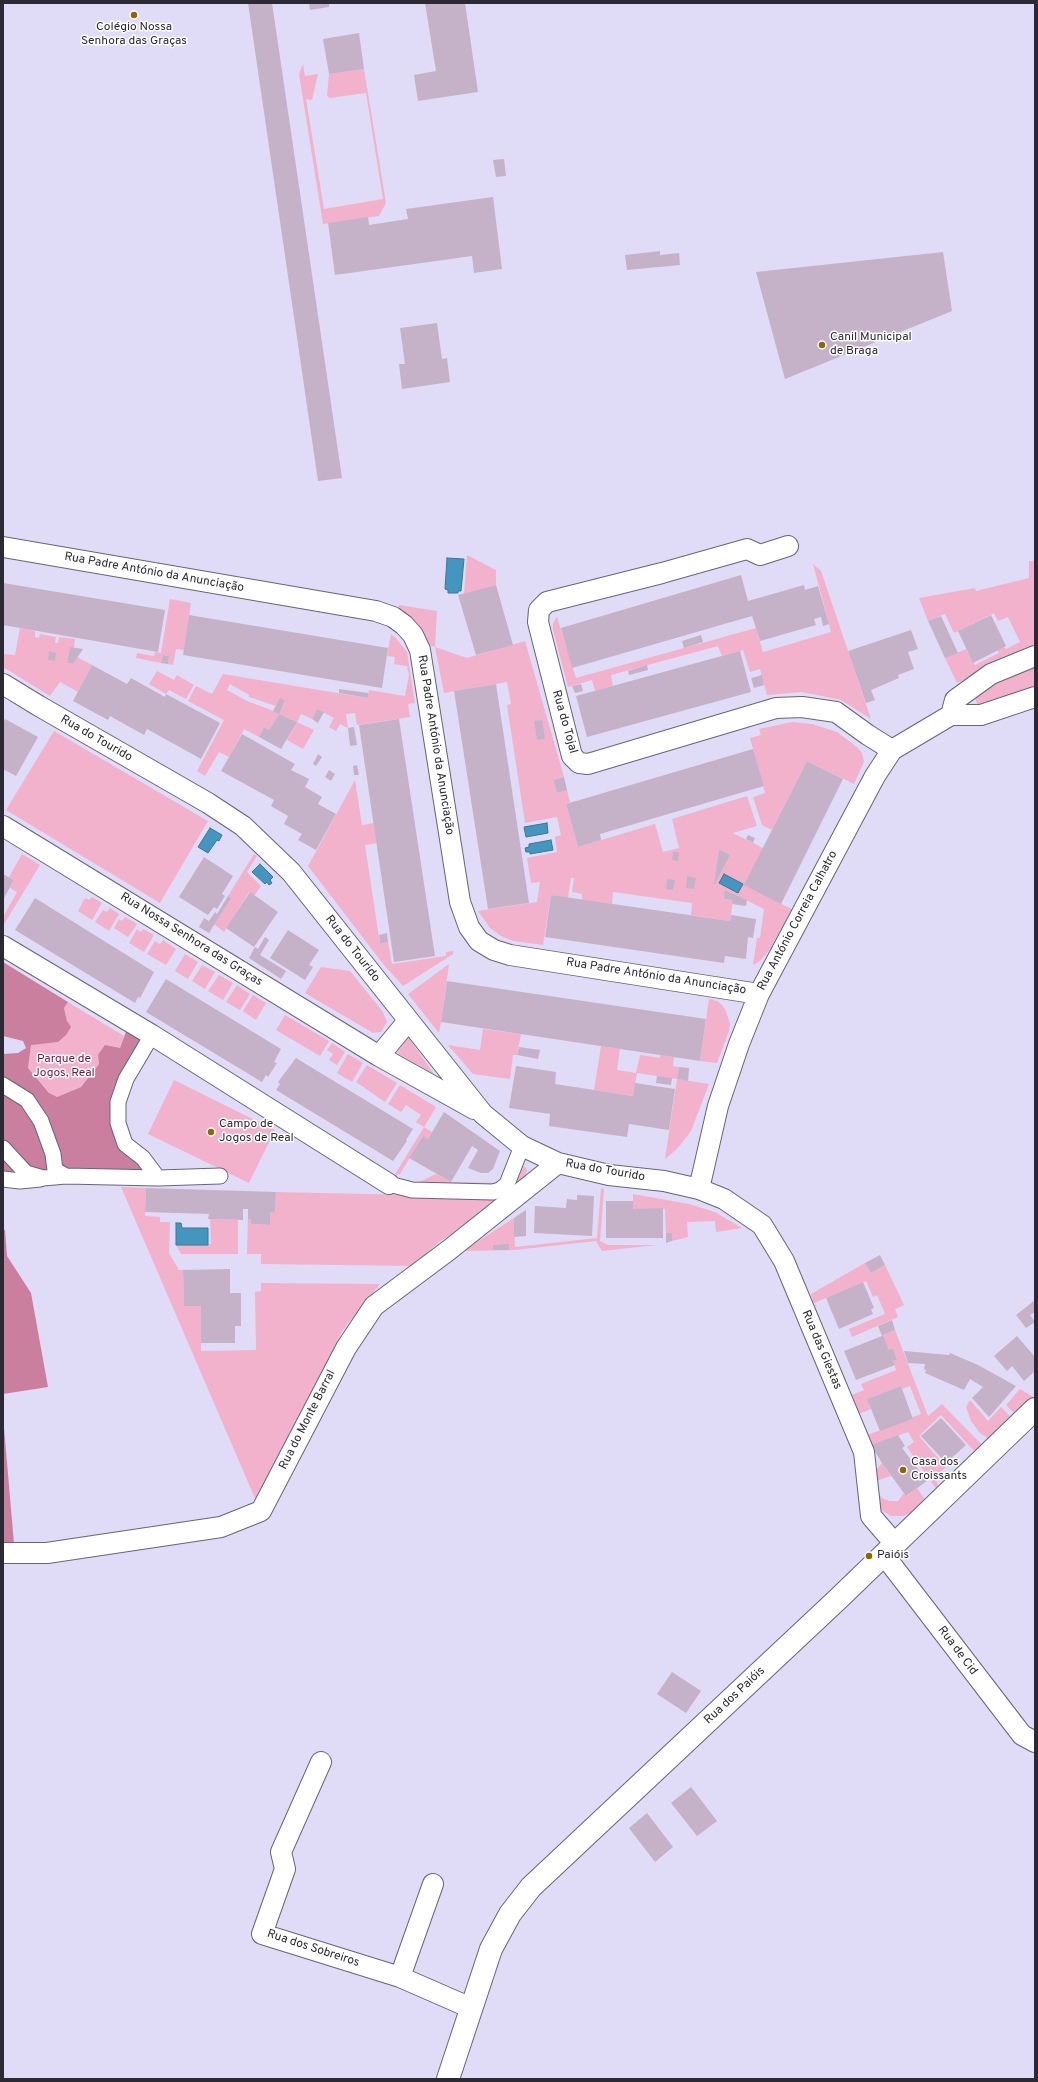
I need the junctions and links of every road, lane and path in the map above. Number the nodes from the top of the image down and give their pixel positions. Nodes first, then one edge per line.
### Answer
1 (788, 546) dead end
2 (3, 548) edge
3 (1035, 656) edge
4 (3, 684) edge
5 (1035, 697) edge
6 (951, 715) junction
7 (892, 750) junction
8 (3, 826) edge
9 (3, 946) edge
10 (759, 994) junction
11 (408, 1021) junction
12 (152, 1035) junction
13 (379, 1056) junction
14 (3, 1085) edge
15 (483, 1114) junction
16 (522, 1146) junction
17 (3, 1148) edge
18 (558, 1163) junction
19 (66, 1176) junction
20 (220, 1176) dead end
21 (43, 1178) junction
22 (158, 1178) junction
23 (3, 1179) edge
24 (389, 1184) joint
25 (699, 1189) junction
26 (1035, 1409) edge
27 (890, 1549) junction
28 (3, 1553) edge
29 (1035, 1742) edge
30 (321, 1762) dead end
31 (432, 1884) dead end
32 (400, 1977) junction
33 (471, 2008) junction
34 (448, 2079) edge

1 - 7 street, Rua do Tojal
2 - 10 street, Rua Padre António da Anunciação
3 - 6 street
4 - 11 street, Rua do Tourido
5 - 6 street
6 - 7 street, Rua António Correia Calhatro
7 - 10 street, Rua António Correia Calhatro
8 - 13 street, Rua Nossa Senhora das Graças
9 - 12 street
10 - 25 street, Rua António Correia Calhatro
11 - 13 street
11 - 15 street, Rua do Tourido
12 - 22 street
12 - 24 street
13 - 15 street, Rua Nossa Senhora das Graças
14 - 19 street
15 - 16 street, Rua do Tourido
16 - 18 street, Rua do Tourido
16 - 24 street
17 - 21 street
18 - 25 street, Rua do Tourido
18 - 28 street, Rua do Monte Barral
19 - 21 street
19 - 22 street
20 - 22 street
21 - 23 street
25 - 27 street, Rua das Giestas
26 - 27 street, Rua dos Paióis
27 - 29 street, Rua de Cid
27 - 33 street, Rua dos Paióis
30 - 32 street, Rua dos Sobreiros
31 - 32 street
32 - 33 street, Rua dos Sobreiros
33 - 34 street, Rua dos Paióis

